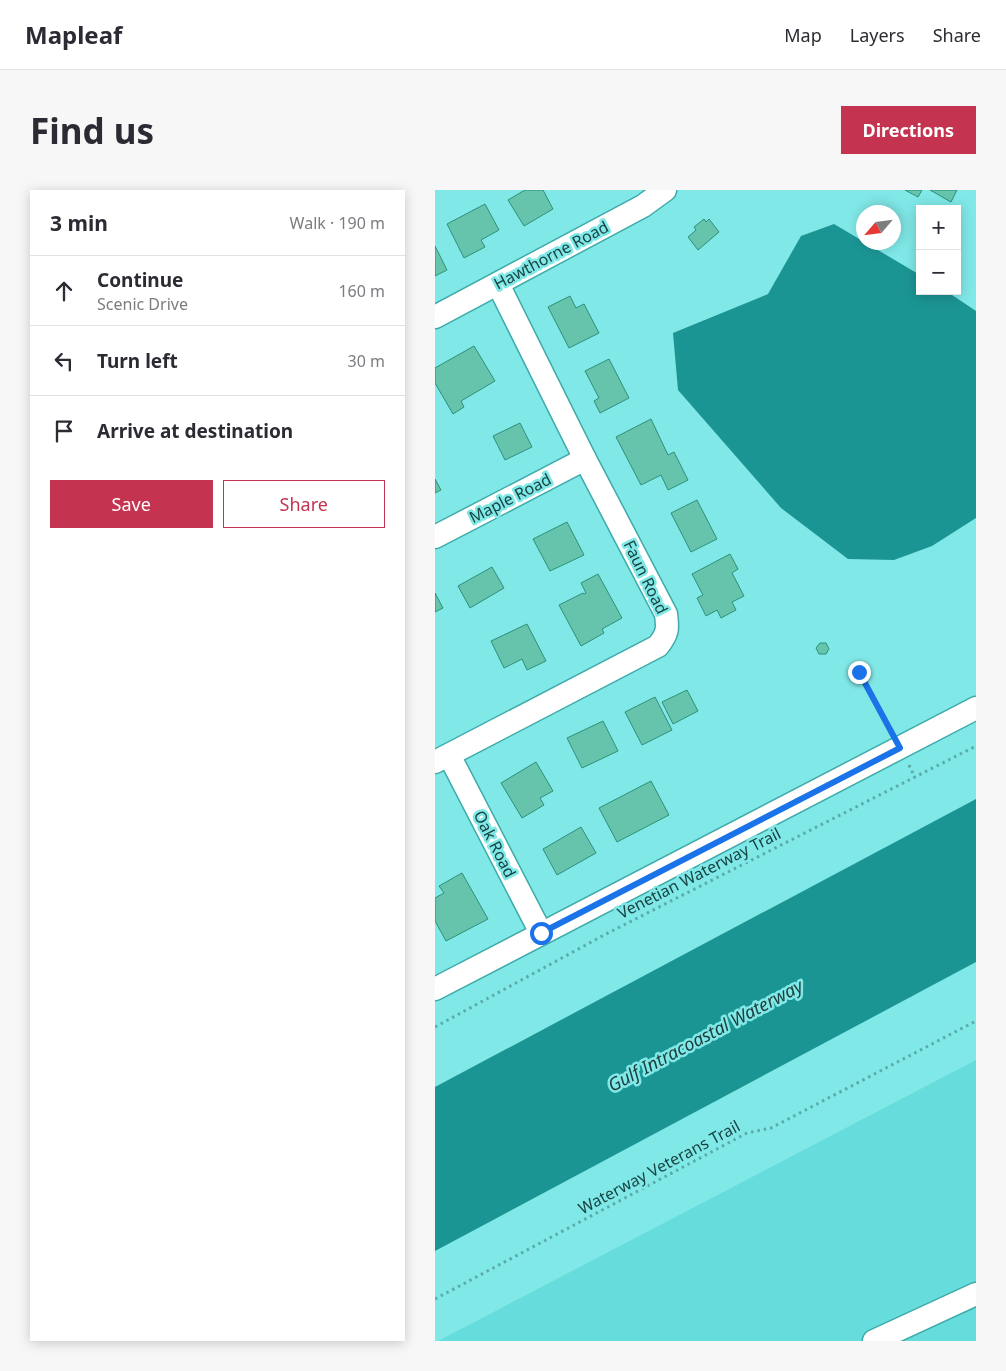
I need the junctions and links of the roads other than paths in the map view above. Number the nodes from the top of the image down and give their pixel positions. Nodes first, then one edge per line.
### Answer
1 (665, 190) edge
2 (498, 284) junction
3 (435, 317) edge
4 (585, 459) junction
5 (435, 537) edge
6 (976, 708) edge
7 (442, 759) edge
8 (541, 933) junction
9 (435, 989) edge
10 (976, 1294) edge
11 (874, 1341) edge

1 - 2 street, Hawthorne Road
2 - 3 street, Hawthorne Road
2 - 4 street, Faun Road
4 - 5 street, Maple Road
4 - 7 street, Faun Road
6 - 8 street
7 - 8 street, Oak Road
8 - 9 street
10 - 11 street

